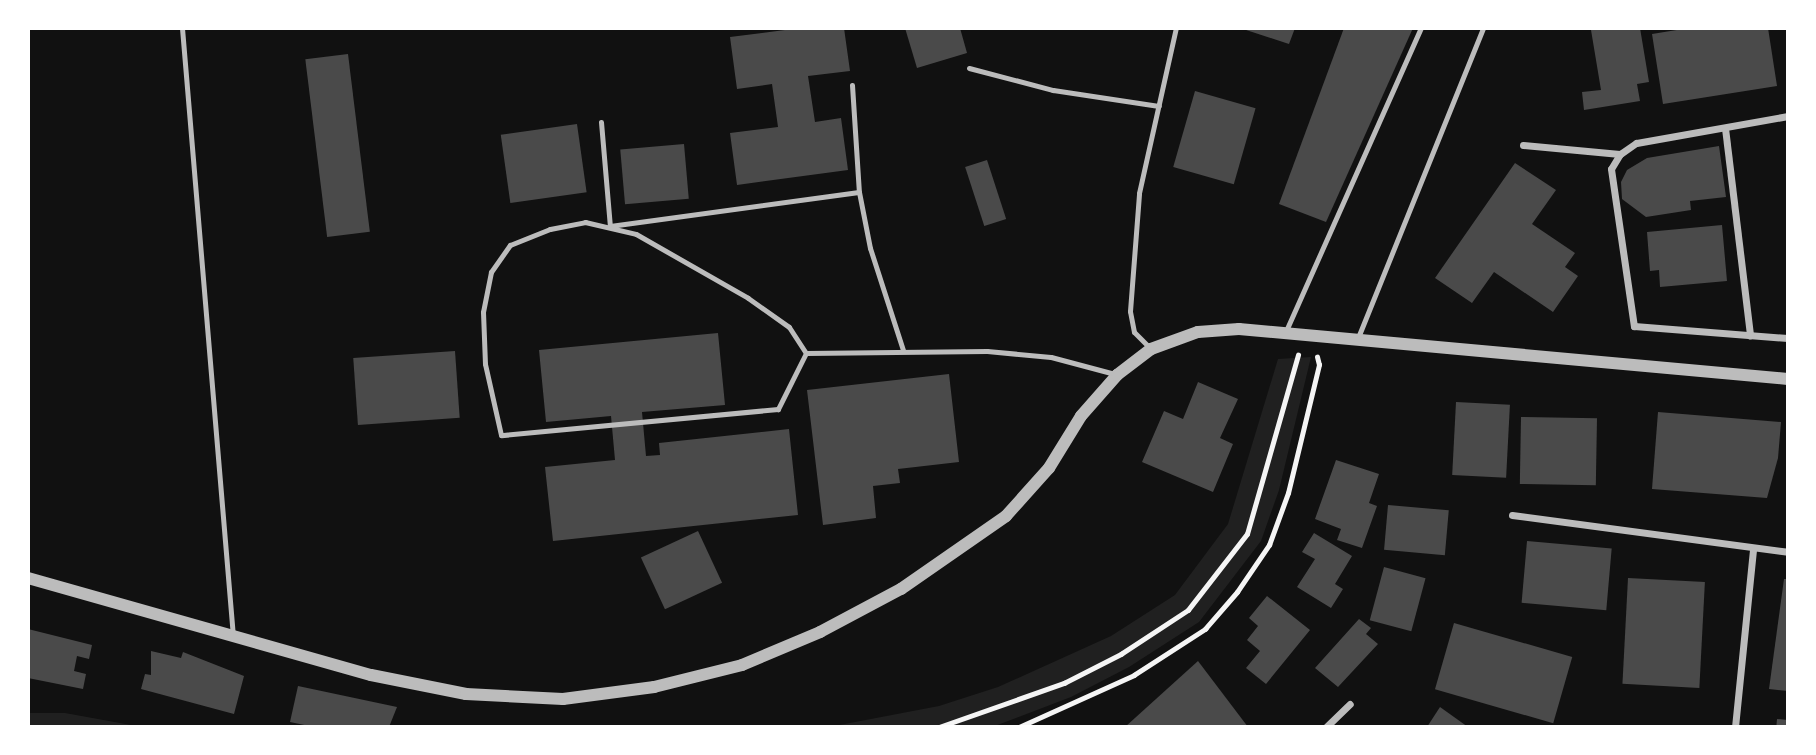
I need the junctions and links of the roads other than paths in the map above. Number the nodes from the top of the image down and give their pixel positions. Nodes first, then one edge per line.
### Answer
1 (182, 28) edge
2 (1176, 28) edge
3 (1422, 28) edge
4 (1483, 28) edge
5 (969, 68) dead end
6 (852, 85) dead end
7 (1159, 106) junction
8 (1788, 116) edge
9 (601, 122) dead end
10 (1726, 128) junction
11 (1523, 145) dead end
12 (1620, 155) junction
13 (859, 192) junction
14 (610, 226) junction
15 (1285, 334) junction
16 (1750, 335) junction
17 (1788, 338) edge
18 (1357, 340) junction
19 (1152, 349) junction
20 (904, 350) junction
21 (806, 353) junction
22 (1117, 375) junction
23 (1788, 379) edge
24 (1512, 515) dead end
25 (1753, 549) junction
26 (1788, 552) edge
27 (28, 578) edge
28 (233, 636) junction
29 (1350, 704) dead end
30 (1326, 727) edge
31 (1735, 727) edge

1 - 28 lane
2 - 7 lane
3 - 15 lane
4 - 18 lane
5 - 7 lane
6 - 13 lane
7 - 19 lane
8 - 10 street
9 - 14 lane
10 - 12 street
10 - 16 street
11 - 12 street
12 - 16 street
13 - 14 lane
13 - 20 lane
14 - 21 lane
14 - 21 lane
15 - 18 street
15 - 19 street
16 - 17 street
18 - 23 street
19 - 22 street
20 - 21 lane
20 - 22 lane
22 - 28 street
24 - 25 street
25 - 26 street
25 - 31 street
27 - 28 street
29 - 30 street

